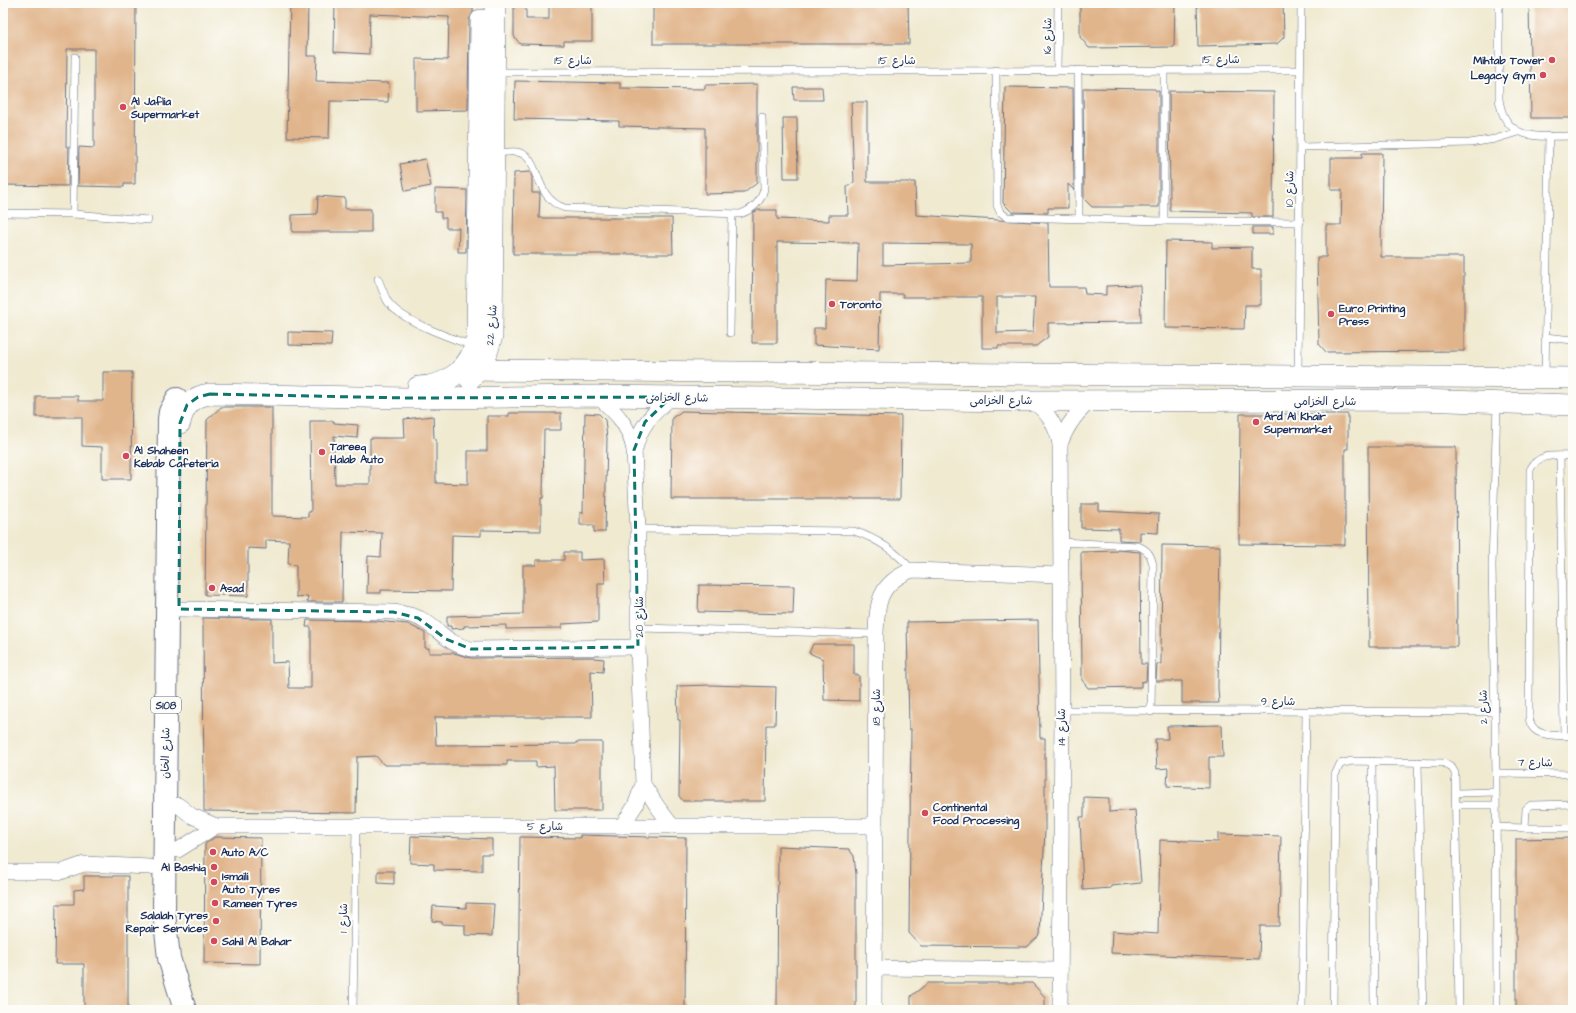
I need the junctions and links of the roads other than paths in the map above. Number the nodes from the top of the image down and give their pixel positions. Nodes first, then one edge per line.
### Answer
1 (481, 3) edge
2 (495, 3) edge
3 (1058, 3) edge
4 (1300, 3) edge
5 (1499, 3) edge
6 (75, 57) dead end
7 (996, 70) junction
8 (1057, 70) junction
9 (1078, 70) junction
10 (1164, 70) junction
11 (1300, 70) junction
12 (495, 72) junction
13 (762, 117) dead end
14 (1518, 132) junction
15 (1549, 136) junction
16 (1573, 136) edge
17 (1301, 147) junction
18 (495, 153) junction
19 (3, 213) edge
20 (73, 214) junction
21 (732, 215) junction
22 (1079, 218) junction
23 (148, 220) dead end
24 (1164, 221) junction
25 (1300, 222) junction
26 (378, 278) dead end
27 (730, 333) dead end
28 (1545, 337) junction
29 (1573, 340) edge
30 (475, 347) junction
31 (470, 370) junction
32 (1298, 376) junction
33 (1427, 377) junction
34 (1545, 378) junction
35 (1573, 378) edge
36 (597, 396) junction
37 (671, 397) junction
38 (428, 398) junction
39 (176, 399) joint
40 (1093, 399) junction
41 (1032, 401) junction
42 (1344, 401) junction
43 (1497, 403) junction
44 (1573, 405) edge
45 (180, 423) joint
46 (1060, 444) junction
47 (634, 450) junction
48 (1560, 456) junction
49 (1573, 456) edge
50 (638, 529) junction
51 (1061, 542) junction
52 (912, 570) junction
53 (1060, 575) junction
54 (179, 609) junction
55 (639, 628) junction
56 (876, 634) junction
57 (638, 647) junction
58 (1062, 710) junction
59 (1151, 712) junction
60 (1306, 712) junction
61 (1494, 712) junction
62 (1564, 736) junction
63 (1573, 736) edge
64 (1372, 761) junction
65 (1418, 762) junction
66 (1496, 773) junction
67 (1573, 774) edge
68 (643, 784) junction
69 (1495, 792) junction
70 (1457, 793) junction
71 (1573, 804) edge
72 (178, 805) junction
73 (1457, 805) junction
74 (1495, 805) junction
75 (216, 826) junction
76 (356, 826) junction
77 (622, 826) junction
78 (672, 826) junction
79 (875, 826) junction
80 (1495, 827) junction
81 (1526, 828) junction
82 (1573, 828) edge
83 (178, 850) junction
84 (150, 867) dead end
85 (3, 872) edge
86 (874, 968) junction
87 (1060, 970) junction
88 (185, 1010) edge
89 (199, 1010) edge
90 (353, 1010) edge
91 (874, 1010) edge
92 (1060, 1010) edge
93 (1302, 1010) edge
94 (1333, 1010) edge
95 (1374, 1010) edge
96 (1423, 1010) edge
97 (1459, 1010) edge
98 (1497, 1010) edge

1 - 30 street, شارع 22
2 - 12 street, شارع 22
3 - 8 lane, شارع 16
4 - 11 lane, شارع 10
5 - 14 lane
6 - 20 lane
7 - 8 lane, شارع 15
7 - 12 lane, شارع 15
7 - 22 lane
8 - 9 lane, شارع 15
9 - 10 lane, شارع 15
9 - 22 lane
10 - 11 lane, شارع 15
10 - 24 lane
11 - 17 lane, شارع 10
12 - 18 street, شارع 22
13 - 21 lane
14 - 15 lane
14 - 17 lane
15 - 16 lane
15 - 28 lane
17 - 25 lane, شارع 10
18 - 21 lane
18 - 31 street, شارع 22
19 - 20 lane
20 - 23 lane
21 - 27 lane
22 - 24 lane
24 - 25 lane
25 - 32 lane, شارع 10
26 - 30 lane
28 - 29 lane
28 - 34 lane
30 - 31 street, شارع 22
31 - 32 street
31 - 38 street, شارع 22
31 - 39 street, شارع 22
32 - 33 street
33 - 34 street
33 - 42 street
34 - 35 street
36 - 37 street, شارع الخزامى
36 - 38 street, شارع الخزامى
36 - 47 street, شارع 20
37 - 41 street, شارع الخزامى
37 - 47 street, شارع 20
38 - 45 street, شارع 22
39 - 88 main road, شارع الخان / S108
40 - 41 street, شارع الخزامى
40 - 42 street, شارع الخزامى
40 - 46 street, شارع 14
41 - 46 street, شارع 14
42 - 43 street, شارع الخزامى
43 - 44 street, شارع الخزامى
43 - 61 lane, شارع 2
45 - 54 main road, شارع الخان / S108
46 - 51 street, شارع 14
47 - 50 street, شارع 20
48 - 49 lane
48 - 62 lane
48 - 62 lane
50 - 52 lane
50 - 55 street, شارع 20
51 - 53 street, شارع 14
51 - 59 lane
52 - 53 street, شارع 18
52 - 56 street, شارع 18
53 - 58 street, شارع 14
54 - 57 street
54 - 72 main road, شارع الخان / S108
55 - 56 lane
55 - 57 street, شارع 20
56 - 79 street, شارع 18
57 - 68 street, شارع 20
58 - 59 lane, شارع 9
58 - 87 street, شارع 14
59 - 60 lane, شارع 9
60 - 61 lane, شارع 9
60 - 93 lane
61 - 66 lane, شارع 2
62 - 63 lane
64 - 65 lane
64 - 94 lane
64 - 95 lane
65 - 70 lane
65 - 96 lane
66 - 67 lane, شارع 7
66 - 69 lane, شارع 2
68 - 77 street, شارع 20
68 - 78 street
69 - 70 lane
69 - 74 lane, شارع 2
70 - 73 lane
71 - 81 lane
72 - 75 street, شارع 5
72 - 83 main road, شارع الخان / S108
73 - 74 lane
73 - 97 lane
74 - 80 lane, شارع 2
75 - 76 street, شارع 5
75 - 83 street
76 - 77 street, شارع 5
76 - 90 lane, شارع 1
77 - 78 street, شارع 5
78 - 79 street, شارع 5
79 - 86 street, شارع 18
80 - 81 lane
80 - 98 lane, شارع 2
81 - 82 lane
83 - 89 main road, شارع الخان / S108
84 - 85 street
86 - 87 street
86 - 91 street, شارع 18
87 - 92 street, شارع 14

